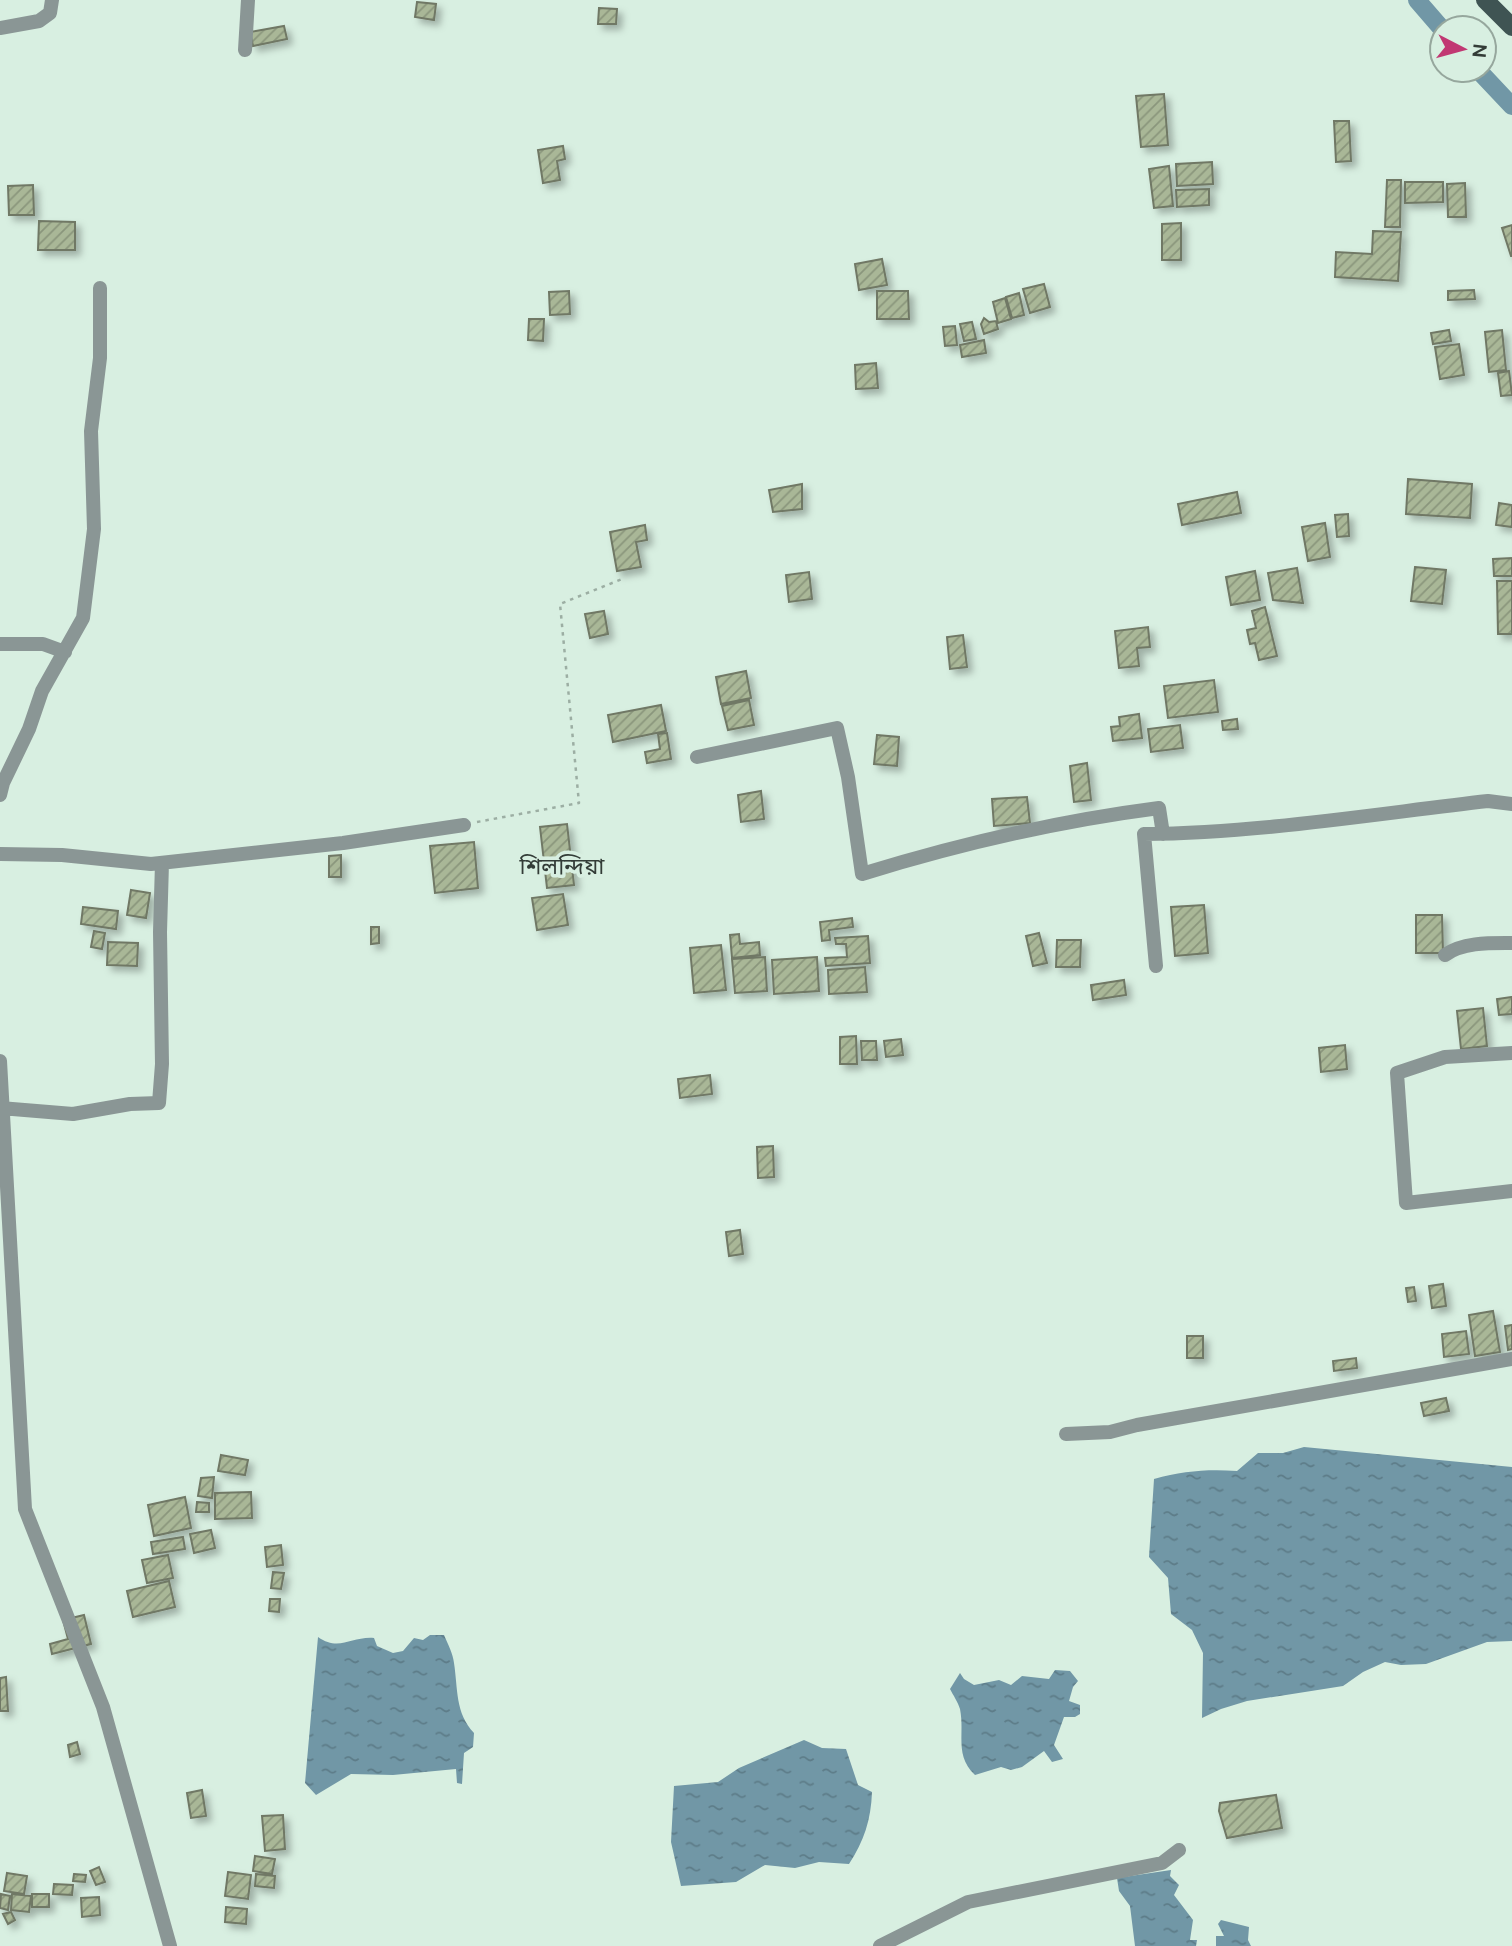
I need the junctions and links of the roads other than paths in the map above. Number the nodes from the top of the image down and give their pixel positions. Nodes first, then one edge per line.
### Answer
1 (52, 0) edge
2 (248, 0) edge
3 (1485, 0) edge
4 (1512, 27) edge
5 (0, 29) edge
6 (244, 50) dead end
7 (100, 288) dead end
8 (0, 643) edge
9 (65, 652) junction
10 (697, 757) dead end
11 (0, 795) edge
12 (1512, 804) edge
13 (464, 825) road end
14 (1163, 834) junction
15 (0, 854) edge
16 (162, 863) junction
17 (1512, 943) edge
18 (1445, 955) dead end
19 (1156, 966) dead end
20 (1512, 1053) edge
21 (0, 1061) edge
22 (2, 1108) edge
23 (1512, 1191) edge
24 (1512, 1359) edge
25 (1066, 1434) dead end
26 (1179, 1850) dead end
27 (170, 1946) edge
28 (880, 1946) edge

1 - 5 street
2 - 6 street
3 - 4 main road
7 - 9 street
8 - 9 street
9 - 11 street
10 - 14 street
12 - 14 street
13 - 16 street
14 - 19 street
15 - 16 street
16 - 22 street
17 - 18 street
20 - 23 street
21 - 22 street
22 - 27 street
24 - 25 street
26 - 28 street

